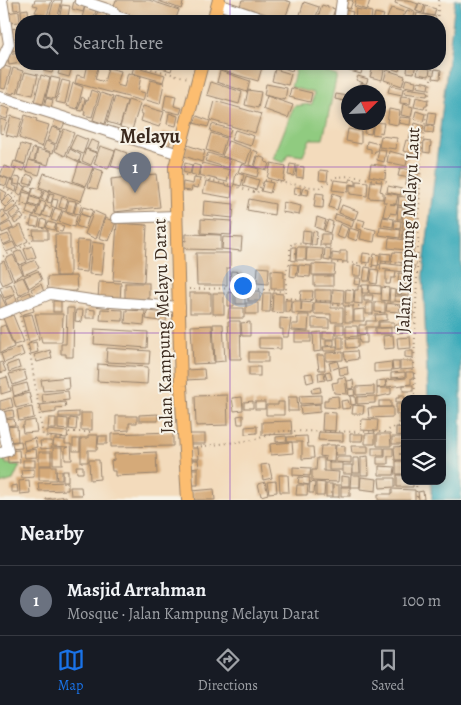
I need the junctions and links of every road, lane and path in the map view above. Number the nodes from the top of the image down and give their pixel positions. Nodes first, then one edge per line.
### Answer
1 (2, 0) edge
2 (80, 0) edge
3 (342, 0) edge
4 (439, 0) edge
5 (218, 2) edge
6 (115, 15) edge
7 (215, 15) edge
8 (253, 15) edge
9 (340, 15) edge
10 (438, 15) edge
11 (0, 64) edge
12 (155, 70) edge
13 (200, 70) edge
14 (432, 70) edge
15 (197, 81) junction
16 (0, 97) edge
17 (179, 154) junction
18 (176, 174) junction
19 (387, 182) dead end
20 (0, 186) edge
21 (177, 216) junction
22 (116, 218) dead end
23 (0, 258) edge
24 (418, 265) junction
25 (179, 289) junction
26 (286, 292) junction
27 (17, 306) junction
28 (361, 306) dead end
29 (180, 307) junction
30 (0, 314) edge
31 (415, 395) edge
32 (0, 414) edge
33 (401, 426) edge
34 (90, 432) dead end
35 (184, 448) junction
36 (0, 453) edge
37 (416, 485) edge
38 (188, 500) edge
39 (417, 500) edge

1 - 11 street
2 - 6 street
3 - 9 street
4 - 10 path
5 - 7 main road
5 - 8 street
12 - 15 path
13 - 15 main road, Jalan Kampung Melayu Darat
14 - 24 path, Jalan Kampung Melayu Laut
15 - 17 main road, Jalan Kampung Melayu Darat
16 - 17 street
17 - 18 main road, Jalan Kampung Melayu Darat
18 - 19 path
18 - 21 main road, Jalan Kampung Melayu Darat
20 - 23 path
21 - 22 street
21 - 25 main road, Jalan Kampung Melayu Darat
24 - 26 path
24 - 31 path, Jalan Kampung Melayu Laut
25 - 26 path
25 - 29 main road, Jalan Kampung Melayu Darat
26 - 28 path
27 - 29 street
27 - 30 street
27 - 34 path
29 - 35 main road, Jalan Kampung Melayu Darat
32 - 36 street
33 - 35 path
35 - 38 main road, Jalan Kampung Melayu Darat
37 - 39 path

